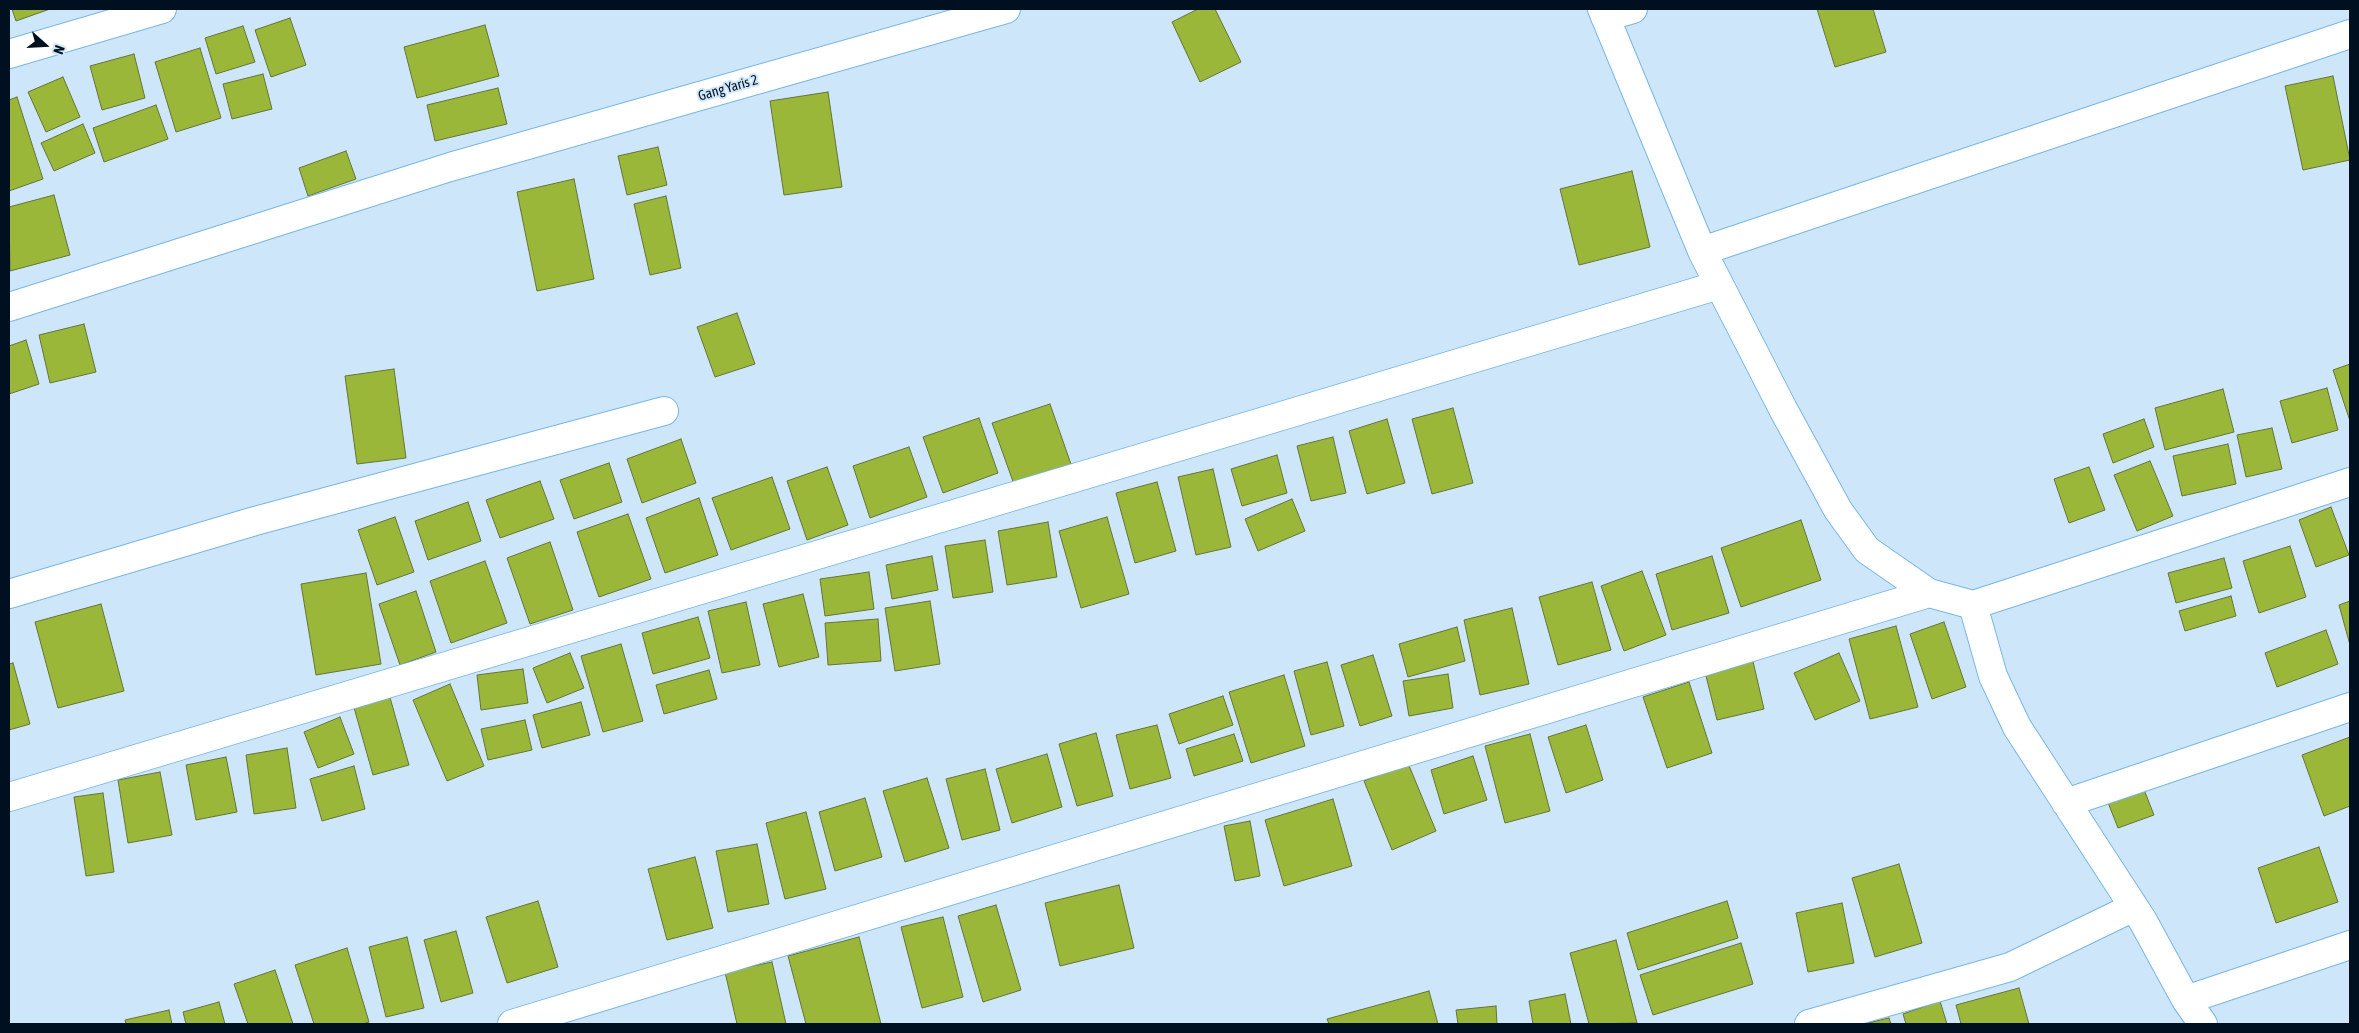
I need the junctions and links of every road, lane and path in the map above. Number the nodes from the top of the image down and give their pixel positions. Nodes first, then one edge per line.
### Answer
1 (162, 9) edge
2 (1006, 9) edge
3 (1632, 9) edge
4 (1604, 13) edge
5 (2350, 34) edge
6 (9, 54) edge
7 (1702, 251) junction
8 (1719, 285) junction
9 (9, 307) edge
10 (664, 411) dead end
11 (2350, 482) edge
12 (1930, 593) junction
13 (9, 594) edge
14 (1973, 605) junction
15 (2350, 707) edge
16 (9, 797) edge
17 (2066, 803) junction
18 (2134, 907) junction
19 (2350, 945) edge
20 (2186, 1000) junction
21 (512, 1024) edge
22 (1809, 1024) edge
23 (2203, 1024) edge

1 - 6 street
2 - 9 street, Gang Yaris 2
3 - 4 street
4 - 7 street
5 - 7 street
7 - 8 street
8 - 12 street
8 - 16 street
10 - 13 street
11 - 14 street
12 - 14 street
12 - 21 street
14 - 17 street
15 - 17 street
17 - 18 street
18 - 20 street
18 - 22 street
19 - 20 street
20 - 23 street

